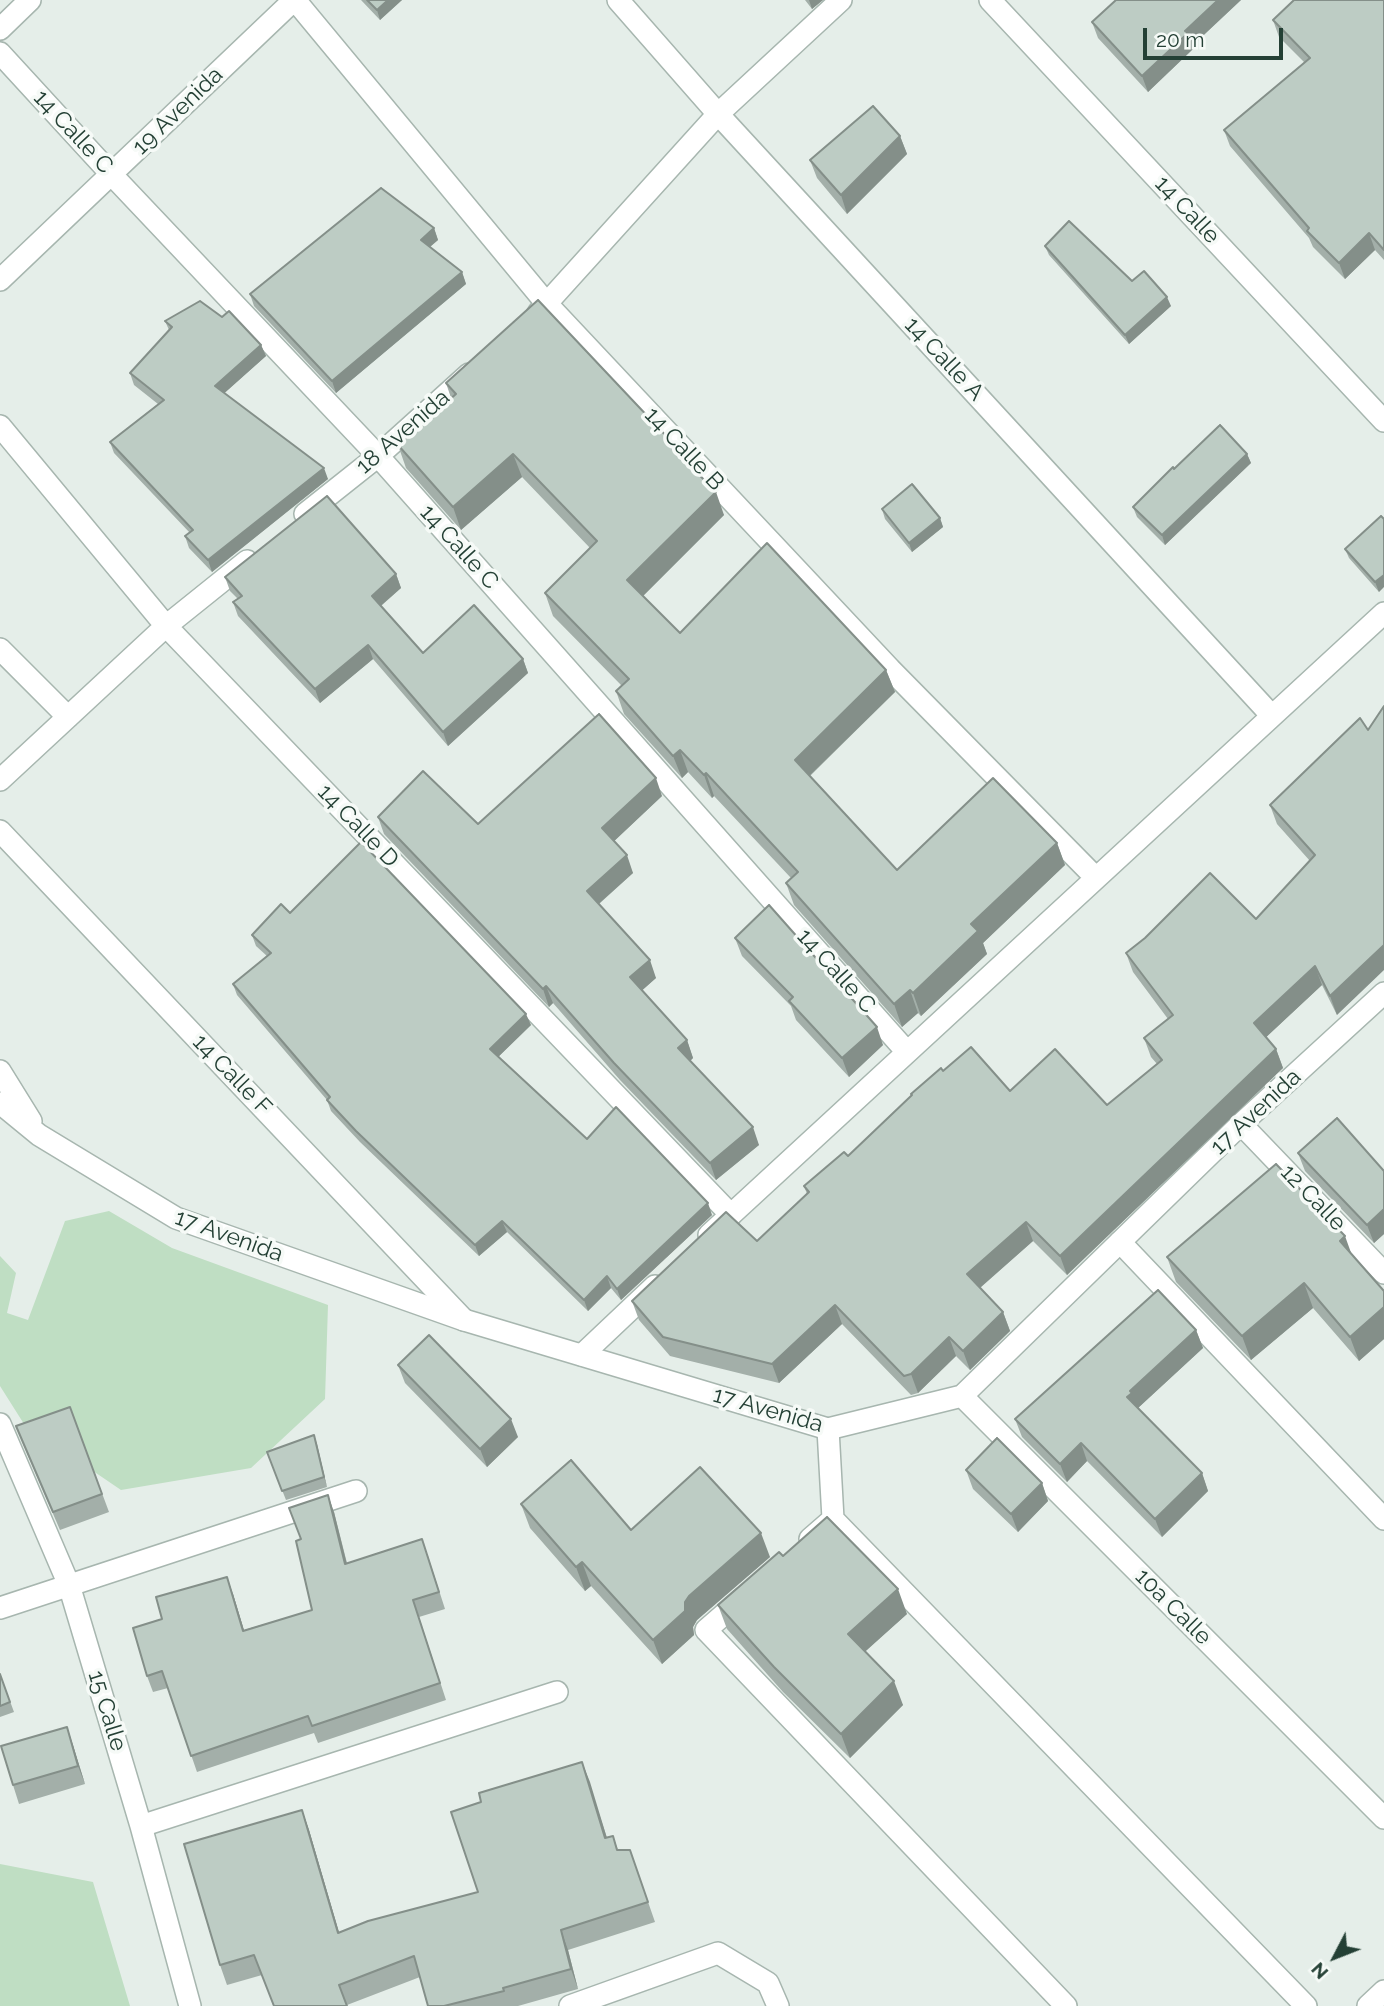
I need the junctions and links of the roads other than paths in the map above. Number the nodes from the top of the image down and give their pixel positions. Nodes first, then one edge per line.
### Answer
1 (30, 0) edge
2 (295, 0) edge
3 (618, 0) edge
4 (841, 0) edge
5 (990, 0) edge
6 (0, 29) edge
7 (0, 53) edge
8 (718, 114) junction
9 (112, 175) junction
10 (0, 279) edge
11 (547, 304) junction
12 (527, 322) edge
13 (487, 358) edge
14 (1384, 421) edge
15 (0, 426) edge
16 (378, 456) junction
17 (293, 524) edge
18 (262, 549) edge
19 (1384, 613) edge
20 (166, 626) junction
21 (0, 649) edge
22 (1272, 716) junction
23 (68, 717) junction
24 (0, 780) edge
25 (0, 831) edge
26 (1096, 878) junction
27 (1384, 993) edge
28 (907, 1052) junction
29 (0, 1071) edge
30 (0, 1103) edge
31 (1241, 1124) junction
32 (39, 1135) junction
33 (731, 1215) junction
34 (1120, 1242) junction
35 (691, 1252) edge
36 (671, 1271) edge
37 (1384, 1273) edge
38 (464, 1320) junction
39 (582, 1355) junction
40 (962, 1395) junction
41 (0, 1424) edge
42 (828, 1429) junction
43 (356, 1492) dead end
44 (833, 1519) junction
45 (1384, 1519) edge
46 (794, 1553) edge
47 (69, 1585) junction
48 (755, 1587) edge
49 (0, 1608) edge
50 (557, 1692) dead end
51 (1384, 1818) edge
52 (141, 1826) junction
53 (1384, 1991) edge
54 (190, 2006) edge
55 (570, 2006) edge
56 (778, 2006) edge
57 (1066, 2006) edge
58 (1306, 2006) edge
59 (1368, 2006) edge

1 - 6 street
2 - 9 street, 19 Avenida
2 - 11 street, 14 Calle B
3 - 8 street, 14 Calle A
4 - 8 street
5 - 14 street, 14 Calle
7 - 9 street, 14 Calle C
8 - 11 street
8 - 22 street, 14 Calle A
9 - 10 street, 19 Avenida
9 - 16 street, 14 Calle C
11 - 12 street
11 - 26 street, 14 Calle B
13 - 16 street, 18 Avenida
15 - 20 street, 14 Calle D
16 - 17 street, 18 Avenida
16 - 28 street, 14 Calle C
18 - 20 street
19 - 22 street
20 - 23 street
20 - 33 street, 14 Calle D
21 - 23 street
22 - 26 street
23 - 24 street
25 - 38 street, 14 Calle F
26 - 28 street
27 - 31 street, 17 Avenida
28 - 33 street
29 - 32 street, 17 Avenida
30 - 32 street, 17 Avenida
31 - 34 street, 17 Avenida
31 - 37 street, 12 Calle
32 - 38 street, 17 Avenida
33 - 35 street
34 - 40 street, 17 Avenida
34 - 45 street
36 - 39 street
38 - 39 street, 17 Avenida
39 - 42 street, 17 Avenida
40 - 42 street, 17 Avenida
40 - 51 street, 10a Calle
41 - 47 street, 15 Calle
42 - 44 street
43 - 47 street
44 - 46 street
44 - 58 street
47 - 49 street
47 - 52 street, 15 Calle
48 - 57 street
50 - 52 street
52 - 54 street, 15 Calle
53 - 59 street
55 - 56 street

